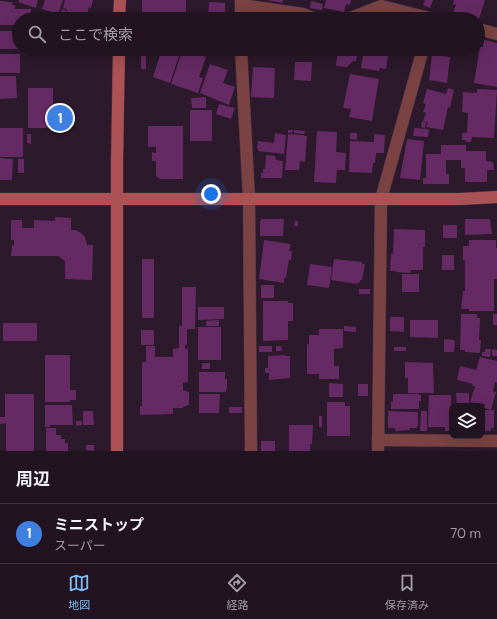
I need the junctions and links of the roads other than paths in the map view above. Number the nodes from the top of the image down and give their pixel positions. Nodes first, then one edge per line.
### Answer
1 (120, 0) edge
2 (241, 3) edge
3 (119, 12) edge
4 (292, 12) edge
5 (366, 12) edge
6 (405, 12) edge
7 (485, 31) edge
8 (497, 34) edge
9 (119, 56) edge
10 (241, 56) edge
11 (421, 56) edge
12 (497, 197) edge
13 (0, 199) edge
14 (381, 199) junction
15 (117, 200) junction
16 (249, 200) junction
17 (497, 441) edge
18 (378, 445) edge
19 (117, 451) edge
20 (251, 451) edge

1 - 3 street
2 - 4 street
5 - 6 street
7 - 8 street
9 - 15 street
10 - 16 street
11 - 14 street
12 - 14 street
13 - 15 street
14 - 16 street
14 - 18 street
15 - 16 street
15 - 19 street
16 - 20 street
17 - 18 street

